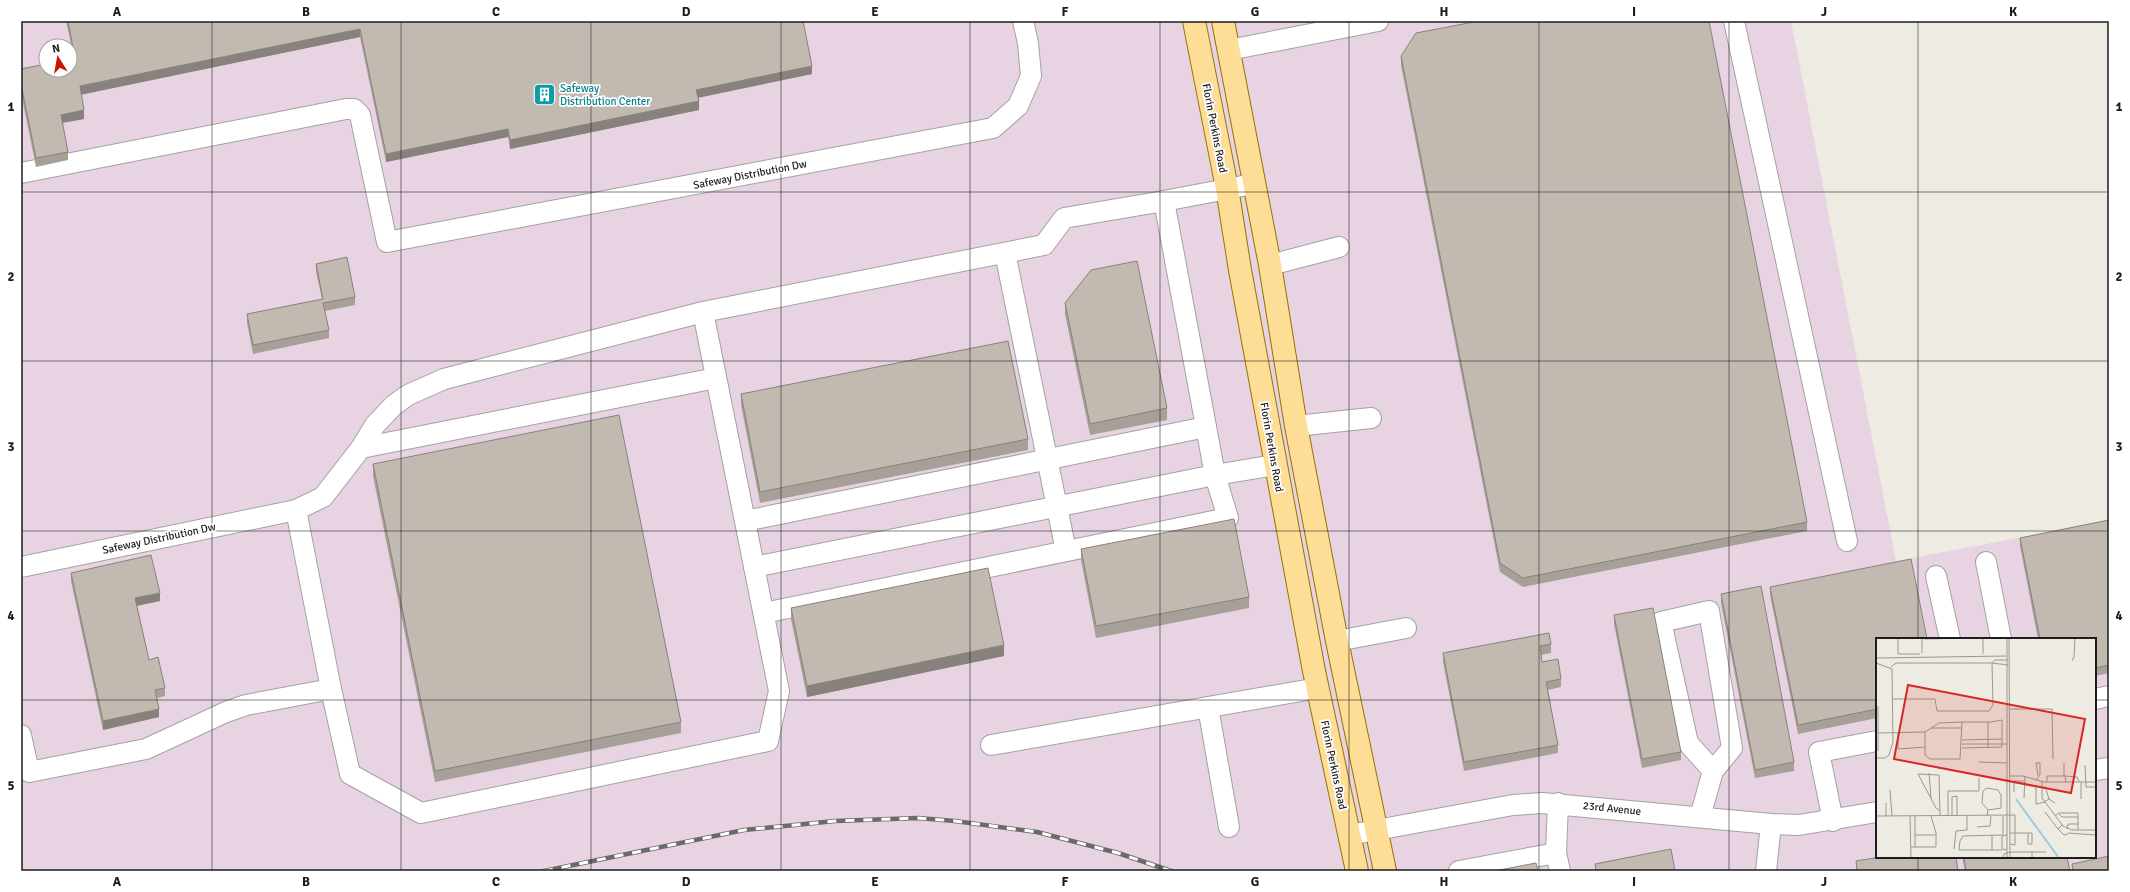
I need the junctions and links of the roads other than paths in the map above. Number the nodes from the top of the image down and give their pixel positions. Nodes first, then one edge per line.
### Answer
1 (1023, 21) edge
2 (1194, 21) edge
3 (1223, 21) edge
4 (1378, 21) edge
5 (1734, 21) edge
6 (1229, 50) junction
7 (21, 174) edge
8 (1253, 184) junction
9 (1227, 188) junction
10 (1164, 201) junction
11 (1339, 248) dead end
12 (1005, 253) junction
13 (1270, 265) junction
14 (703, 312) junction
15 (716, 378) junction
16 (1371, 418) dead end
17 (1206, 426) junction
18 (1296, 426) junction
19 (361, 448) junction
20 (1047, 459) junction
21 (1275, 465) junction
22 (1215, 475) junction
23 (1057, 507) junction
24 (296, 510) junction
25 (745, 521) junction
26 (1847, 541) dead end
27 (1066, 551) junction
28 (1986, 562) dead end
29 (21, 566) edge
30 (754, 567) junction
31 (1936, 576) dead end
32 (764, 613) junction
33 (1406, 628) dead end
34 (1950, 638) edge
35 (2001, 638) edge
36 (1337, 641) junction
37 (1318, 688) junction
38 (331, 689) junction
39 (2109, 696) edge
40 (2096, 699) edge
41 (1208, 707) junction
42 (21, 735) edge
43 (1876, 741) edge
44 (991, 744) dead end
45 (2109, 768) edge
46 (2096, 770) edge
47 (1713, 771) junction
48 (1558, 803) junction
49 (1876, 812) edge
50 (1700, 817) junction
51 (1833, 821) junction
52 (1771, 824) junction
53 (1229, 828) dead end
54 (1376, 830) junction
55 (1349, 835) junction
56 (1558, 862) edge
57 (1357, 871) edge
58 (1385, 871) edge
59 (1459, 871) edge
60 (1766, 871) edge

1 - 7 street, Safeway Distribution Dw
2 - 9 main road, Florin Perkins Road
3 - 6 main road
4 - 6 street
5 - 26 street
6 - 8 main road
8 - 9 street, Safeway Distribution Dw
8 - 13 main road
9 - 10 street, Safeway Distribution Dw
9 - 21 main road, Florin Perkins Road
10 - 12 street, Safeway Distribution Dw
10 - 17 street
11 - 13 street
12 - 14 street, Safeway Distribution Dw
12 - 20 street
13 - 18 main road
14 - 15 street
14 - 19 street, Safeway Distribution Dw
15 - 19 street
15 - 25 street
16 - 18 street
17 - 20 street
17 - 22 street
18 - 36 main road
19 - 24 street, Safeway Distribution Dw
20 - 23 street
20 - 25 street
21 - 22 street
21 - 37 main road, Florin Perkins Road
22 - 23 street
22 - 27 street
23 - 27 street
23 - 30 street
24 - 29 street, Safeway Distribution Dw
24 - 38 street
25 - 30 street
27 - 32 street
28 - 35 street
30 - 32 street
31 - 34 street
32 - 38 street
33 - 36 street
36 - 54 main road
37 - 41 street
37 - 55 main road, Florin Perkins Road
38 - 42 street
39 - 40 street
41 - 44 street
41 - 53 street
43 - 51 street
45 - 46 street
47 - 47 street
47 - 50 street
48 - 50 street, 23rd Avenue
48 - 54 street, 23rd Avenue
48 - 56 street
49 - 51 street, 23rd Avenue
50 - 52 street, 23rd Avenue
51 - 52 street, 23rd Avenue
52 - 60 street
54 - 55 street, 23rd Avenue
54 - 58 main road
55 - 57 main road, Florin Perkins Road
56 - 59 street

